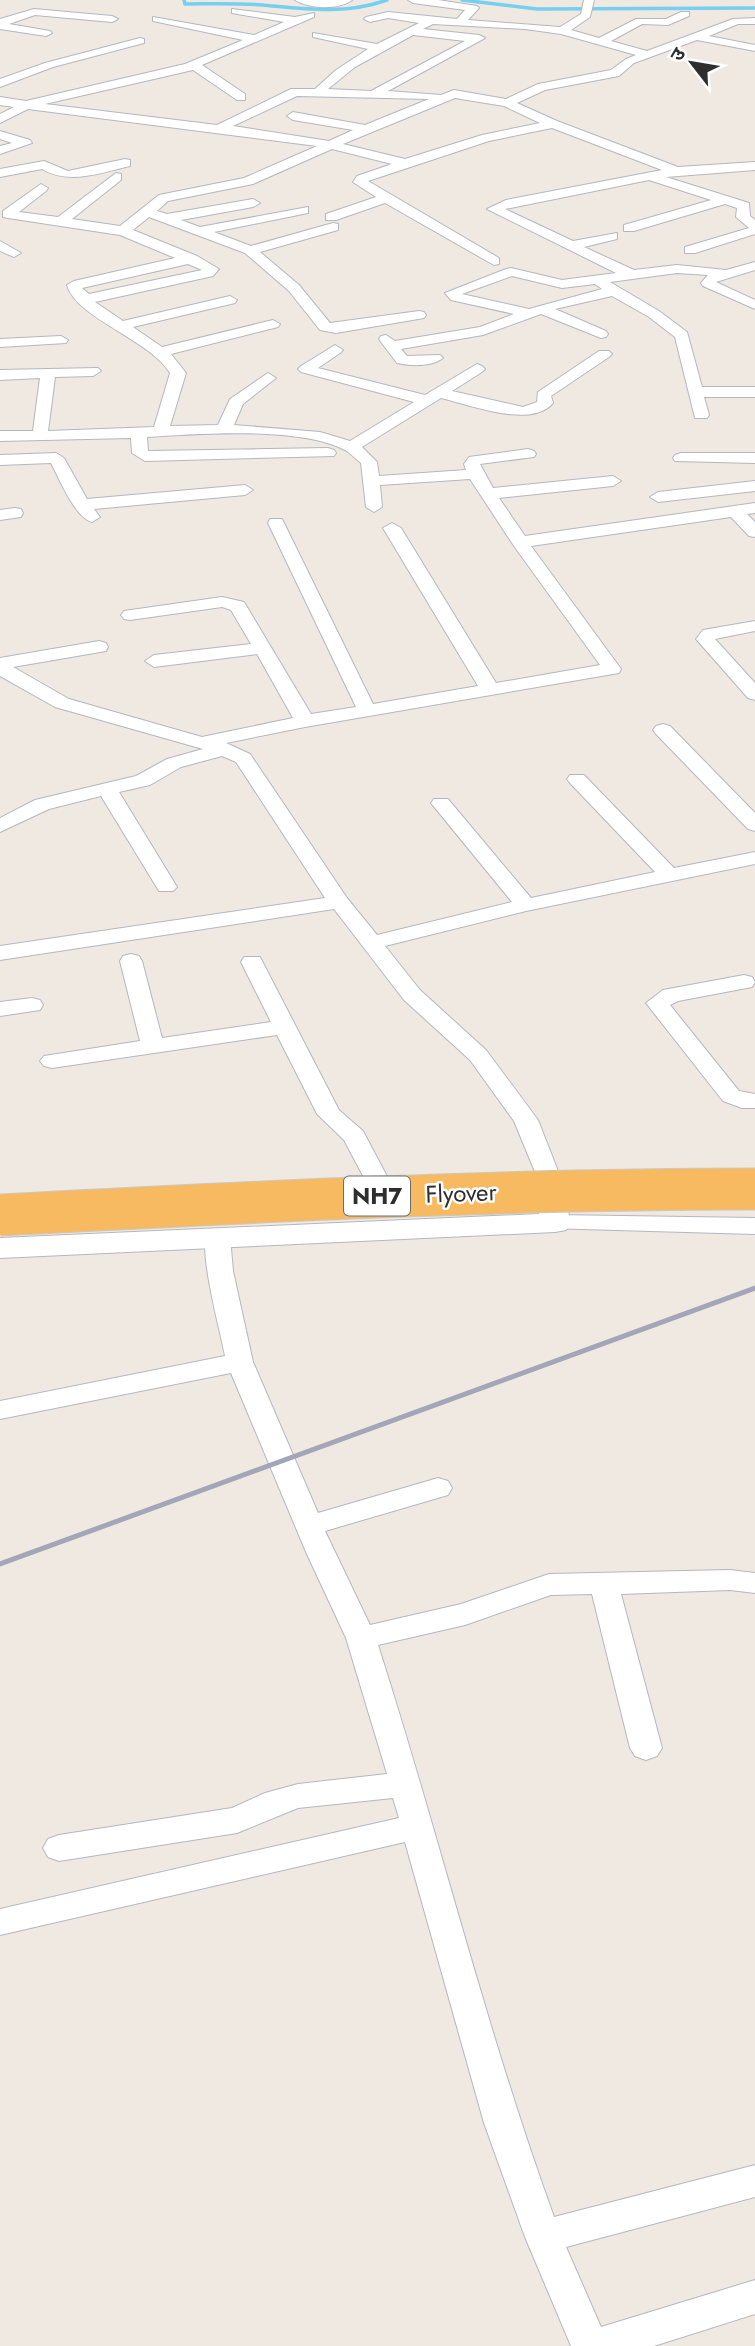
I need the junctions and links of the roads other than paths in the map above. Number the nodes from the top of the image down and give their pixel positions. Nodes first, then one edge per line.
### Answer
1 (300, 0) edge
2 (347, 0) edge
3 (413, 0) edge
4 (447, 4) junction
5 (589, 5) edge
6 (236, 11) dead end
7 (310, 15) dead end
8 (685, 15) dead end
9 (157, 19) dead end
10 (370, 19) dead end
11 (428, 20) junction
12 (296, 21) junction
13 (755, 21) edge
14 (459, 23) junction
15 (0, 24) edge
16 (111, 24) dead end
17 (504, 25) junction
18 (411, 31) junction
19 (562, 31) junction
20 (46, 33) dead end
21 (317, 35) dead end
22 (697, 37) junction
23 (256, 38) junction
24 (476, 39) junction
25 (140, 41) dead end
26 (600, 42) junction
27 (378, 48) junction
28 (755, 48) edge
29 (648, 55) junction
30 (358, 60) junction
31 (194, 65) junction
32 (421, 68) junction
33 (0, 83) edge
34 (320, 91) junction
35 (375, 93) junction
36 (447, 96) junction
37 (241, 97) dead end
38 (0, 101) edge
39 (507, 103) junction
40 (26, 105) junction
41 (293, 116) dead end
42 (0, 119) edge
43 (553, 124) junction
44 (219, 128) junction
45 (366, 129) junction
46 (0, 135) edge
47 (332, 145) junction
48 (0, 150) edge
49 (755, 151) edge
50 (125, 163) dead end
51 (405, 163) junction
52 (730, 166) junction
53 (755, 166) edge
54 (677, 171) junction
55 (0, 173) edge
56 (648, 176) junction
57 (755, 176) edge
58 (116, 177) dead end
59 (10, 195) dead end
60 (386, 198) junction
61 (725, 200) junction
62 (268, 201) dead end
63 (750, 208) edge
64 (303, 210) dead end
65 (148, 212) junction
66 (167, 218) junction
67 (62, 221) junction
68 (629, 228) dead end
69 (755, 228) edge
70 (201, 230) junction
71 (123, 231) junction
72 (612, 236) dead end
73 (0, 245) edge
74 (571, 246) junction
75 (250, 250) junction
76 (690, 250) dead end
77 (13, 253) dead end
78 (192, 259) junction
79 (494, 261) dead end
80 (755, 266) edge
81 (726, 274) junction
82 (632, 275) junction
83 (595, 279) junction
84 (614, 291) junction
85 (87, 300) junction
86 (230, 300) dead end
87 (755, 305) edge
88 (534, 311) junction
89 (419, 315) dead end
90 (372, 323) junction
91 (273, 324) dead end
92 (119, 326) junction
93 (601, 334) dead end
94 (61, 340) dead end
95 (0, 343) edge
96 (392, 346) junction
97 (335, 350) dead end
98 (160, 352) junction
99 (604, 355) dead end
100 (435, 358) dead end
101 (477, 369) dead end
102 (93, 371) dead end
103 (0, 375) edge
104 (48, 375) junction
105 (268, 377) dead end
106 (697, 392) junction
107 (755, 393) edge
108 (433, 397) junction
109 (701, 415) dead end
110 (225, 428) junction
111 (161, 431) junction
112 (139, 432) junction
113 (40, 435) junction
114 (0, 436) edge
115 (351, 447) junction
116 (328, 453) dead end
117 (528, 454) dead end
118 (681, 458) dead end
119 (755, 458) edge
120 (0, 460) edge
121 (475, 474) junction
122 (371, 481) junction
123 (613, 481) dead end
124 (755, 486) edge
125 (245, 490) dead end
126 (488, 494) junction
127 (658, 497) dead end
128 (374, 507) dead end
129 (755, 508) edge
130 (734, 510) junction
131 (276, 523) dead end
132 (392, 528) dead end
133 (755, 532) edge
134 (520, 542) junction
135 (130, 615) dead end
136 (755, 626) edge
137 (99, 648) dead end
138 (261, 648) junction
139 (154, 660) dead end
140 (0, 666) edge
141 (748, 677) edge
142 (491, 691) junction
143 (755, 694) edge
144 (368, 712) junction
145 (305, 721) junction
146 (663, 730) dead end
147 (201, 743) junction
148 (224, 749) junction
149 (577, 779) dead end
150 (107, 789) junction
151 (441, 803) dead end
152 (755, 825) edge
153 (0, 826) edge
154 (755, 858) edge
155 (669, 875) junction
156 (166, 887) dead end
157 (339, 902) junction
158 (526, 905) junction
159 (372, 943) junction
160 (0, 953) edge
161 (131, 961) dead end
162 (252, 962) dead end
163 (744, 982) dead end
164 (32, 1005) dead end
165 (0, 1009) edge
166 (283, 1027) junction
167 (153, 1046) junction
168 (52, 1061) dead end
169 (755, 1101) edge
170 (755, 1175) edge
171 (549, 1179) junction
172 (379, 1184) junction
173 (755, 1189) edge
174 (0, 1201) edge
175 (755, 1207) edge
176 (0, 1215) edge
177 (555, 1223) junction
178 (755, 1226) edge
179 (0, 1232) edge
180 (217, 1237) junction
181 (0, 1248) edge
182 (240, 1362) junction
183 (0, 1410) edge
184 (438, 1488) dead end
185 (310, 1525) junction
186 (603, 1582) junction
187 (755, 1583) edge
188 (361, 1638) junction
189 (646, 1748) dead end
190 (406, 1784) junction
191 (417, 1827) junction
192 (59, 1848) dead end
193 (0, 1922) edge
194 (755, 2180) edge
195 (543, 2237) junction
196 (755, 2297) edge
197 (590, 2346) edge
198 (598, 2346) edge

1 - 2 street
3 - 4 street
4 - 11 street
4 - 14 street
5 - 19 street
6 - 12 street
7 - 12 street
8 - 26 street
9 - 23 street
10 - 11 street
11 - 14 street
11 - 18 street
12 - 23 street
13 - 22 street
14 - 17 street
15 - 16 street
15 - 20 street
17 - 19 street
17 - 24 street
18 - 24 street
18 - 27 street
19 - 26 street
21 - 27 street
22 - 28 street
22 - 29 street
23 - 31 street
24 - 32 street
25 - 33 street
26 - 29 street
27 - 30 street
29 - 39 street
30 - 32 street
30 - 34 street
31 - 37 street
31 - 40 street
32 - 35 street
34 - 35 street
34 - 44 street
35 - 36 street
36 - 39 street
36 - 45 street
38 - 40 street
39 - 43 street
40 - 42 street
40 - 44 street
41 - 45 street
43 - 51 street
43 - 54 street
44 - 47 street
45 - 47 street
46 - 48 street
47 - 51 street
47 - 65 street
49 - 52 street
50 - 55 street
51 - 60 street
52 - 53 street
52 - 54 street
52 - 57 street
54 - 56 street
56 - 61 street
56 - 74 street
58 - 67 street
59 - 67 street
60 - 75 street
60 - 79 street
61 - 63 street
61 - 68 street
62 - 66 street
63 - 69 street
64 - 70 street
65 - 66 street
65 - 71 street
66 - 70 street
67 - 71 street
69 - 76 street
70 - 75 street
71 - 78 street
72 - 74 street
73 - 77 street
74 - 82 street
75 - 90 street
78 - 85 street
78 - 85 street
80 - 81 street
81 - 82 street
81 - 87 street
82 - 83 street
83 - 84 street
83 - 88 street
84 - 88 street
84 - 106 street
85 - 92 street
86 - 92 street
88 - 93 street
88 - 96 street
89 - 90 street
90 - 96 street
91 - 98 street
92 - 98 street
94 - 95 street
96 - 100 street
97 - 108 street
98 - 111 street
99 - 108 street
101 - 108 street
102 - 104 street
103 - 104 street
104 - 113 street
105 - 110 street
106 - 107 street
106 - 109 street
108 - 115 street
110 - 111 street
110 - 115 street
111 - 112 street
112 - 113 street
112 - 116 street
113 - 114 street
115 - 122 street
117 - 121 street
118 - 119 street
120 - 125 street
121 - 122 street
121 - 126 street
122 - 128 street
123 - 126 street
124 - 127 street
126 - 134 street
129 - 130 street
130 - 133 street
130 - 134 street
131 - 144 street
132 - 142 street
134 - 142 street
135 - 138 street
136 - 141 street
137 - 140 street
138 - 139 street
138 - 145 street
140 - 147 street
141 - 143 street
142 - 144 street
144 - 145 street
145 - 147 street
146 - 152 street
147 - 148 street
148 - 150 street
148 - 157 street
149 - 155 street
150 - 153 street
150 - 156 street
151 - 158 street
154 - 155 street
155 - 158 street
157 - 159 street
157 - 160 street
158 - 159 street
159 - 171 street
161 - 167 street
162 - 166 street
163 - 169 street
164 - 165 street
166 - 167 street
166 - 172 street
167 - 168 street
170 - 171 street
171 - 172 street
171 - 177 street
172 - 174 street
173 - 176 highway, Flyover / NH7, bridge
175 - 179 highway, Flyover / NH7
177 - 178 street
177 - 180 street
180 - 181 street
180 - 182 street
182 - 183 street
182 - 185 street
184 - 185 street
185 - 188 street
186 - 187 street
186 - 188 street
186 - 189 street
188 - 190 street
190 - 191 street
190 - 192 street
191 - 193 street
191 - 195 street
194 - 195 street
195 - 197 street
196 - 198 street

